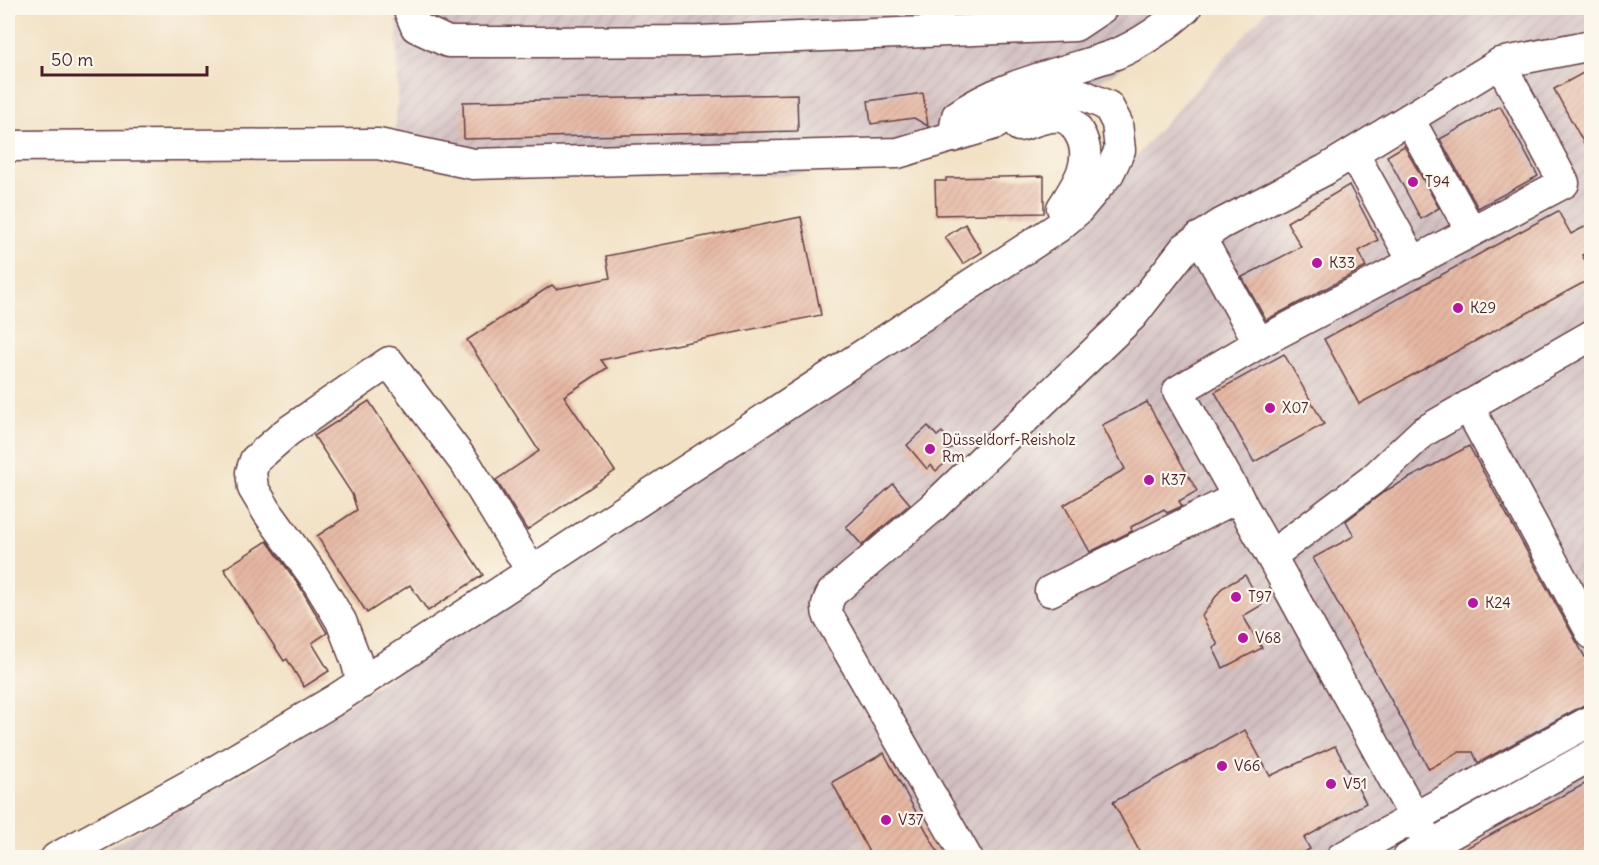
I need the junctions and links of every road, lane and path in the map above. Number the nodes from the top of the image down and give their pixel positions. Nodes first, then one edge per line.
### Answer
1 (408, 8) edge
2 (1102, 8) edge
3 (1186, 8) edge
4 (1592, 45) edge
5 (1500, 63) junction
6 (1409, 119) junction
7 (995, 124) junction
8 (953, 137) junction
9 (8, 146) edge
10 (1353, 153) junction
11 (1471, 231) junction
12 (1044, 236) junction
13 (1200, 237) junction
14 (1414, 263) junction
15 (1591, 336) edge
16 (1259, 343) junction
17 (1468, 406) junction
18 (1238, 497) junction
19 (1271, 556) junction
20 (532, 572) junction
21 (1581, 590) edge
22 (1050, 591) dead end
23 (1592, 634) edge
24 (362, 683) junction
25 (1592, 720) edge
26 (1592, 755) edge
27 (1415, 817) junction
28 (1425, 854) edge
29 (56, 858) edge
30 (967, 858) edge
31 (1341, 858) edge

1 - 2 lane
3 - 8 lane
4 - 5 lane
5 - 6 lane
5 - 11 lane
6 - 10 lane
6 - 11 lane
7 - 8 lane
7 - 12 lane
7 - 12 lane
8 - 9 lane
10 - 13 lane
10 - 14 lane
11 - 14 lane
12 - 20 lane
13 - 16 lane
13 - 30 lane
14 - 16 lane
15 - 17 lane
16 - 18 lane
17 - 19 lane
17 - 21 lane
18 - 19 lane
18 - 22 lane
19 - 27 lane
20 - 24 lane
20 - 24 lane
21 - 23 lane
24 - 29 lane
25 - 27 lane
26 - 28 lane
27 - 28 lane
27 - 31 lane

